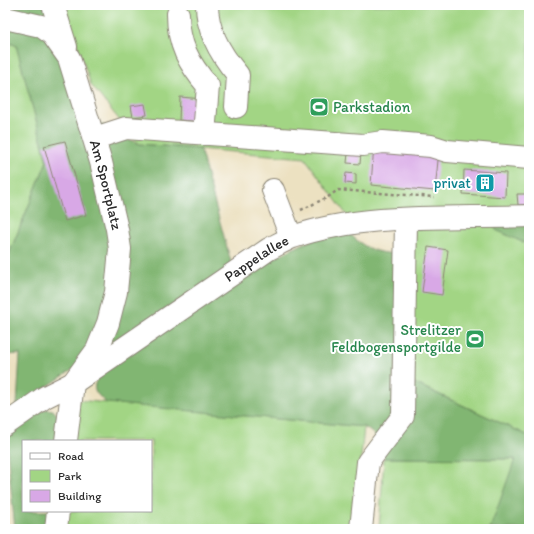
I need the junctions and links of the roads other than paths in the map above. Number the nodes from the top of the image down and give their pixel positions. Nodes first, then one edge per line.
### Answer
1 (53, 5) edge
2 (207, 5) edge
3 (178, 14) dead end
4 (5, 18) edge
5 (69, 58) junction
6 (236, 107) dead end
7 (204, 134) junction
8 (95, 138) junction
9 (529, 158) edge
10 (273, 190) dead end
11 (529, 216) edge
12 (406, 219) junction
13 (288, 228) junction
14 (73, 383) junction
15 (5, 425) edge
16 (66, 440) edge
17 (58, 512) edge
18 (56, 529) edge
19 (361, 529) edge

1 - 5 lane
2 - 6 lane
3 - 7 lane
4 - 5 lane, Am Sportplatz
5 - 8 lane, Am Sportplatz
7 - 8 lane
7 - 9 lane
8 - 14 lane, Am Sportplatz
10 - 13 lane
11 - 12 lane, Pappelallee
12 - 13 lane, Pappelallee
12 - 19 lane
13 - 14 lane, Pappelallee
14 - 15 lane, Pappelallee
14 - 16 lane
17 - 18 lane

